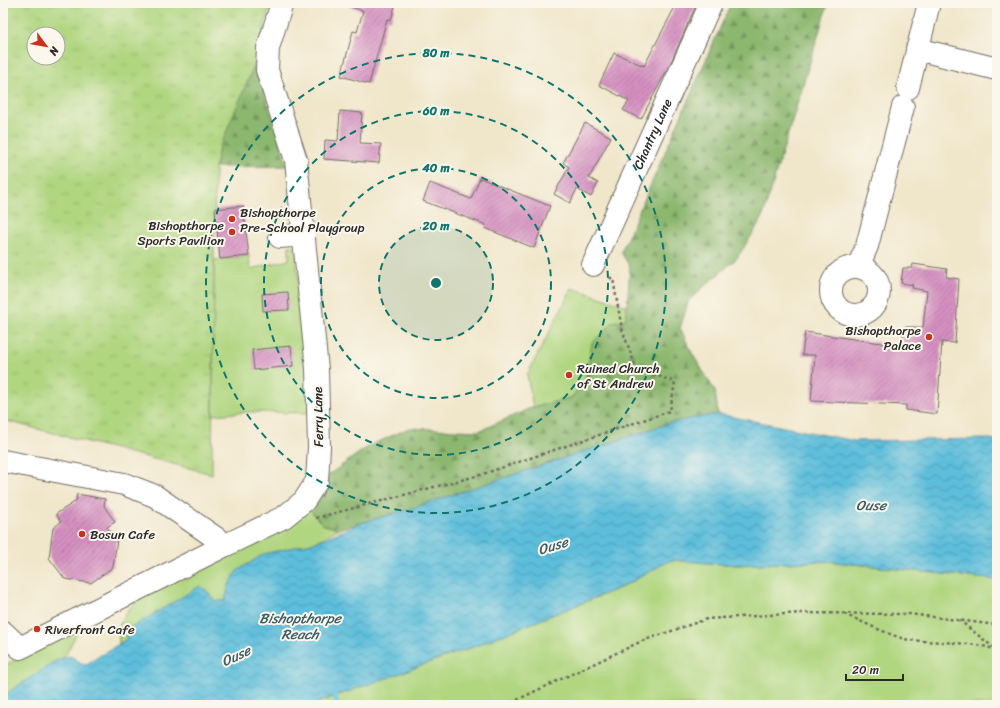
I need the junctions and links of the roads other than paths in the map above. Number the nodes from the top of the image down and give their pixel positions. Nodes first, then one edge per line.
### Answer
1 (282, 3) edge
2 (711, 3) edge
3 (929, 3) edge
4 (917, 49) junction
5 (997, 69) edge
6 (304, 235) junction
7 (280, 236) dead end
8 (593, 265) road end
9 (858, 267) dead end
10 (3, 461) edge
11 (226, 545) junction
12 (3, 632) edge

1 - 6 street, Ferry Lane
2 - 8 street, Chantry Lane
3 - 4 street
4 - 5 street
4 - 9 street
6 - 7 street
6 - 11 street, Ferry Lane
10 - 11 street
11 - 12 street, Ferry Lane

